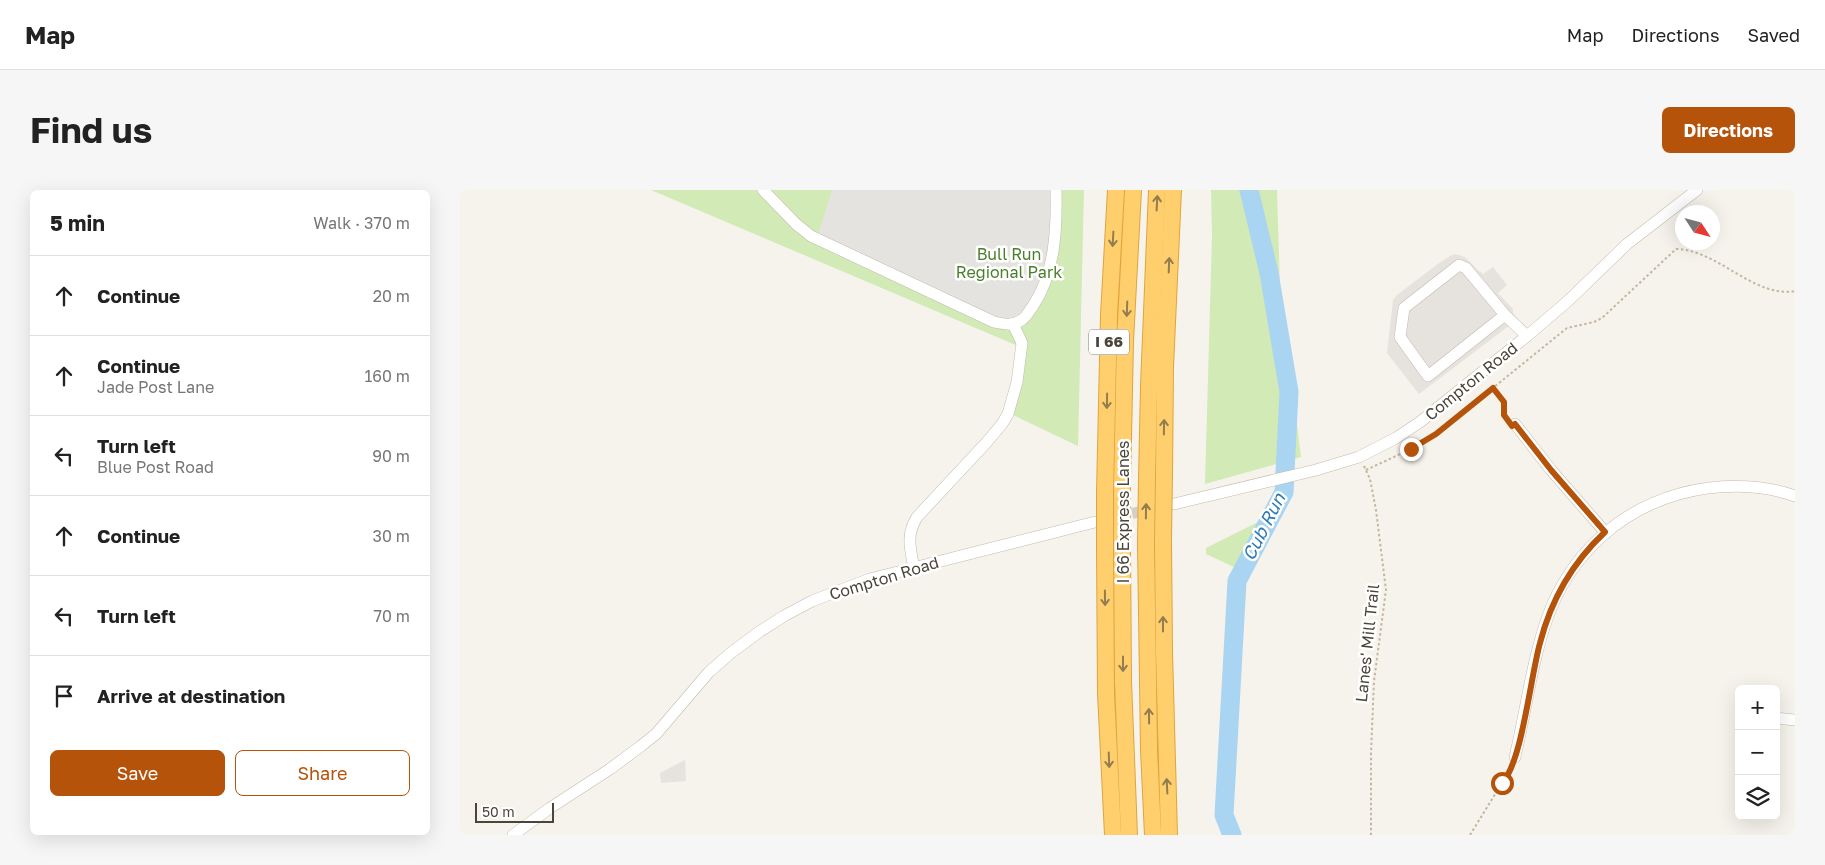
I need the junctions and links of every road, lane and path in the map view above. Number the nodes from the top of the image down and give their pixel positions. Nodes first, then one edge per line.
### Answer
1 (763, 190) edge
2 (1056, 190) edge
3 (1116, 190) edge
4 (1132, 190) edge
5 (1157, 190) edge
6 (1173, 190) edge
7 (1697, 190) edge
8 (1795, 291) edge
9 (1505, 315) junction
10 (1013, 324) junction
11 (1526, 336) junction
12 (1493, 388) junction
13 (1515, 424) joint
14 (1359, 457) junction
15 (1366, 470) junction
16 (1795, 496) edge
17 (1174, 504) dead end
18 (1095, 522) dead end
19 (1605, 532) junction
20 (914, 568) junction
21 (1780, 718) edge
22 (1795, 720) edge
23 (1515, 757) joint
24 (513, 835) edge
25 (1113, 835) edge
26 (1129, 835) edge
27 (1153, 835) edge
28 (1169, 835) edge
29 (1371, 835) edge
30 (1470, 835) edge

1 - 10 street
2 - 10 street
3 -> 25 highway, I 66, bridge
4 -> 26 highway, I 66 Express Lanes, bridge
27 -> 5 highway, I 66 Express Lanes, bridge
28 -> 6 highway, bridge
7 - 11 street, Compton Road
8 - 12 path
9 - 9 street
9 - 11 street
10 - 20 street
11 - 14 street, Compton Road
12 - 13 path
12 - 15 path
13 - 19 street
14 - 15 path, Lanes' Mill Trail
14 - 17 street, Compton Road
15 - 29 path, Lanes' Mill Trail
16 - 19 street
18 - 20 street, Compton Road
19 - 23 street
20 - 24 street, Compton Road
21 - 22 street
23 - 30 path

